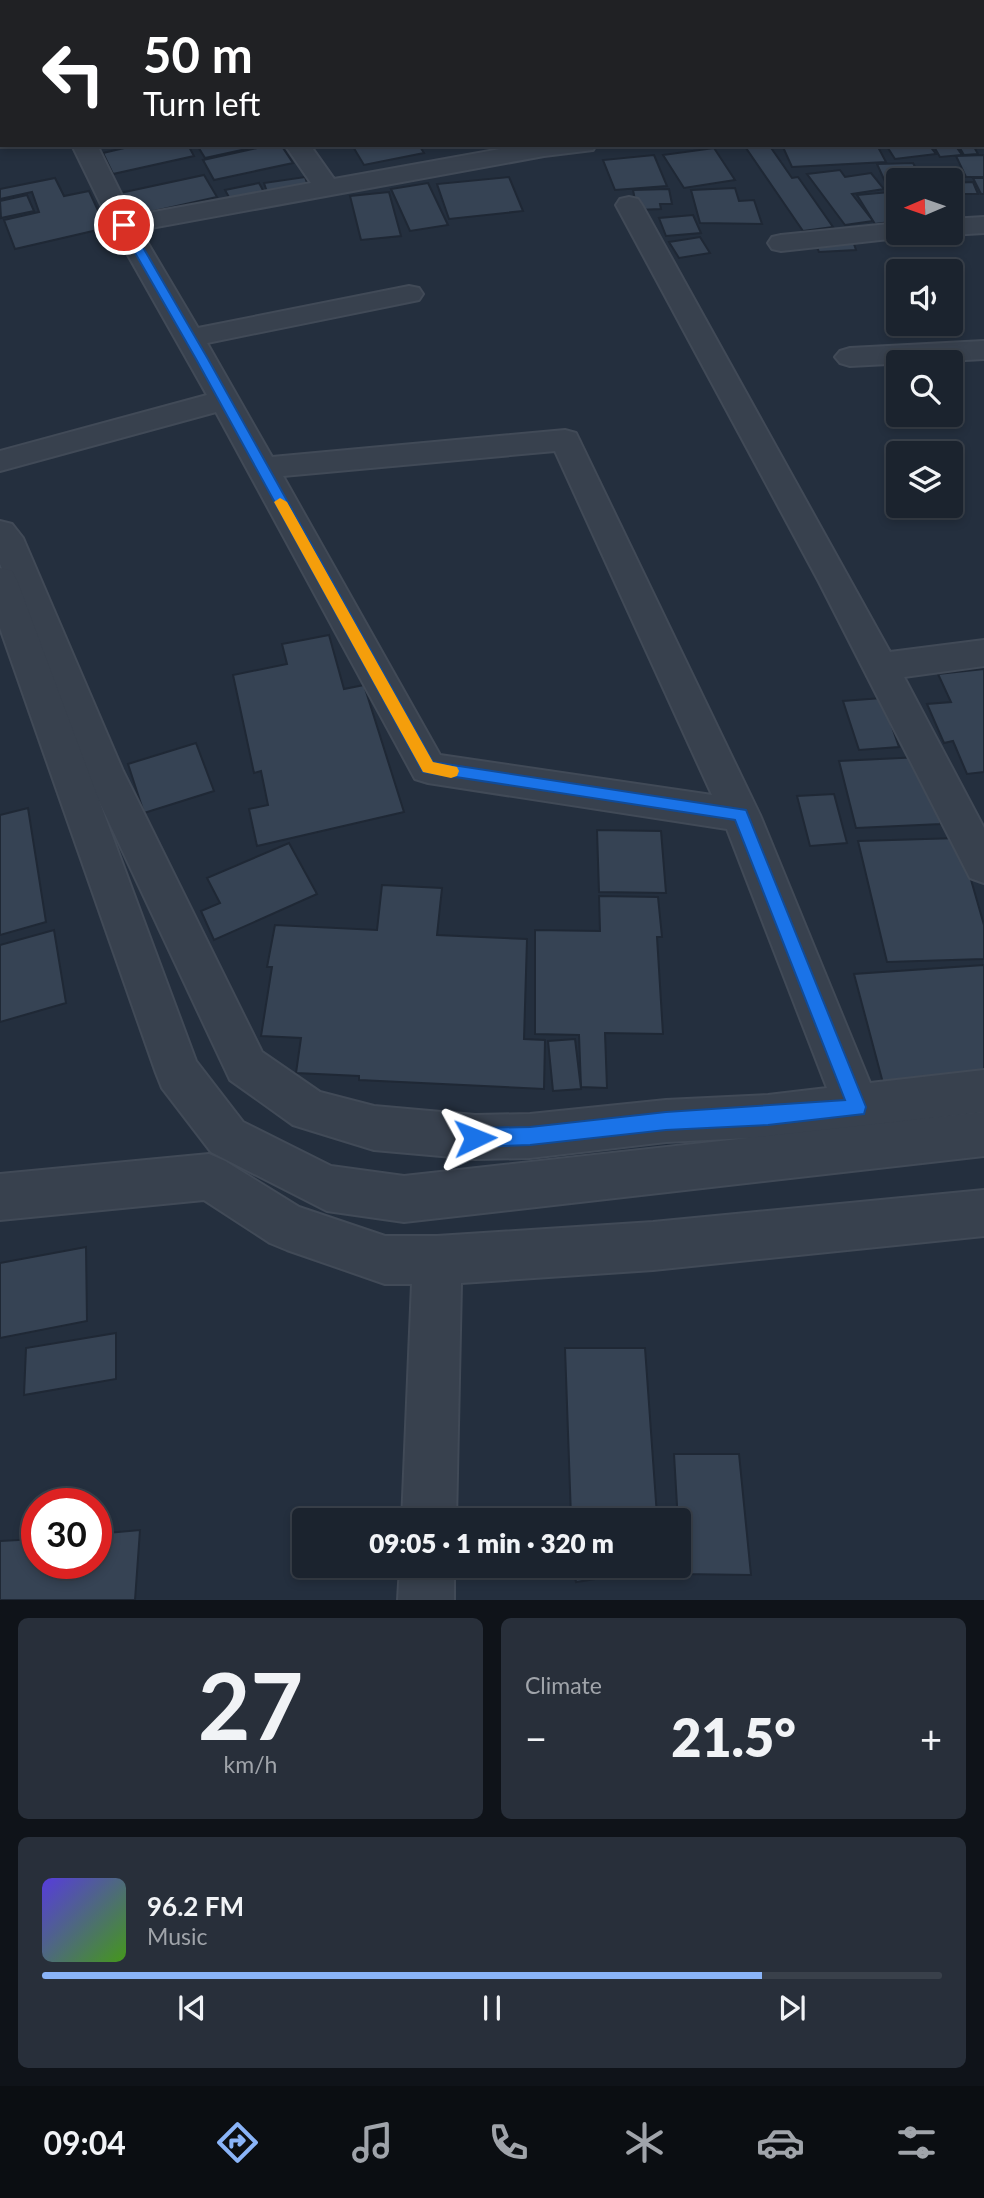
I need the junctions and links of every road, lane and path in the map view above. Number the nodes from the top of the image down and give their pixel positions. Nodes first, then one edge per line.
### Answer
1 (85, 147) edge
2 (298, 147) edge
3 (543, 147) edge
4 (327, 188) junction
5 (629, 205) dead end
6 (124, 225) junction
7 (984, 225) edge
8 (963, 226) edge
9 (886, 232) edge
10 (781, 243) dead end
11 (409, 294) dead end
12 (190, 338) junction
13 (984, 350) edge
14 (850, 357) dead end
15 (225, 400) junction
16 (0, 461) edge
17 (261, 468) junction
18 (0, 532) edge
19 (0, 580) edge
20 (984, 653) edge
21 (880, 667) junction
22 (741, 815) junction
23 (984, 866) edge
24 (984, 1091) edge
25 (857, 1107) junction
26 (984, 1134) edge
27 (0, 1197) edge
28 (984, 1213) edge
29 (437, 1259) junction
30 (429, 1508) edge
31 (427, 1578) edge
32 (426, 1600) edge

1 - 6 street
2 - 4 street
3 - 4 street
4 - 6 street
5 - 21 street
6 - 12 street
7 - 8 street
9 - 10 street
11 - 12 street
12 - 15 street
13 - 14 street
15 - 16 street
15 - 17 street
17 - 22 street
17 - 22 street
18 - 25 street
19 - 26 street
20 - 21 street
21 - 23 street
22 - 25 street
24 - 25 street
27 - 29 street
28 - 29 street
29 - 30 street
31 - 32 street

